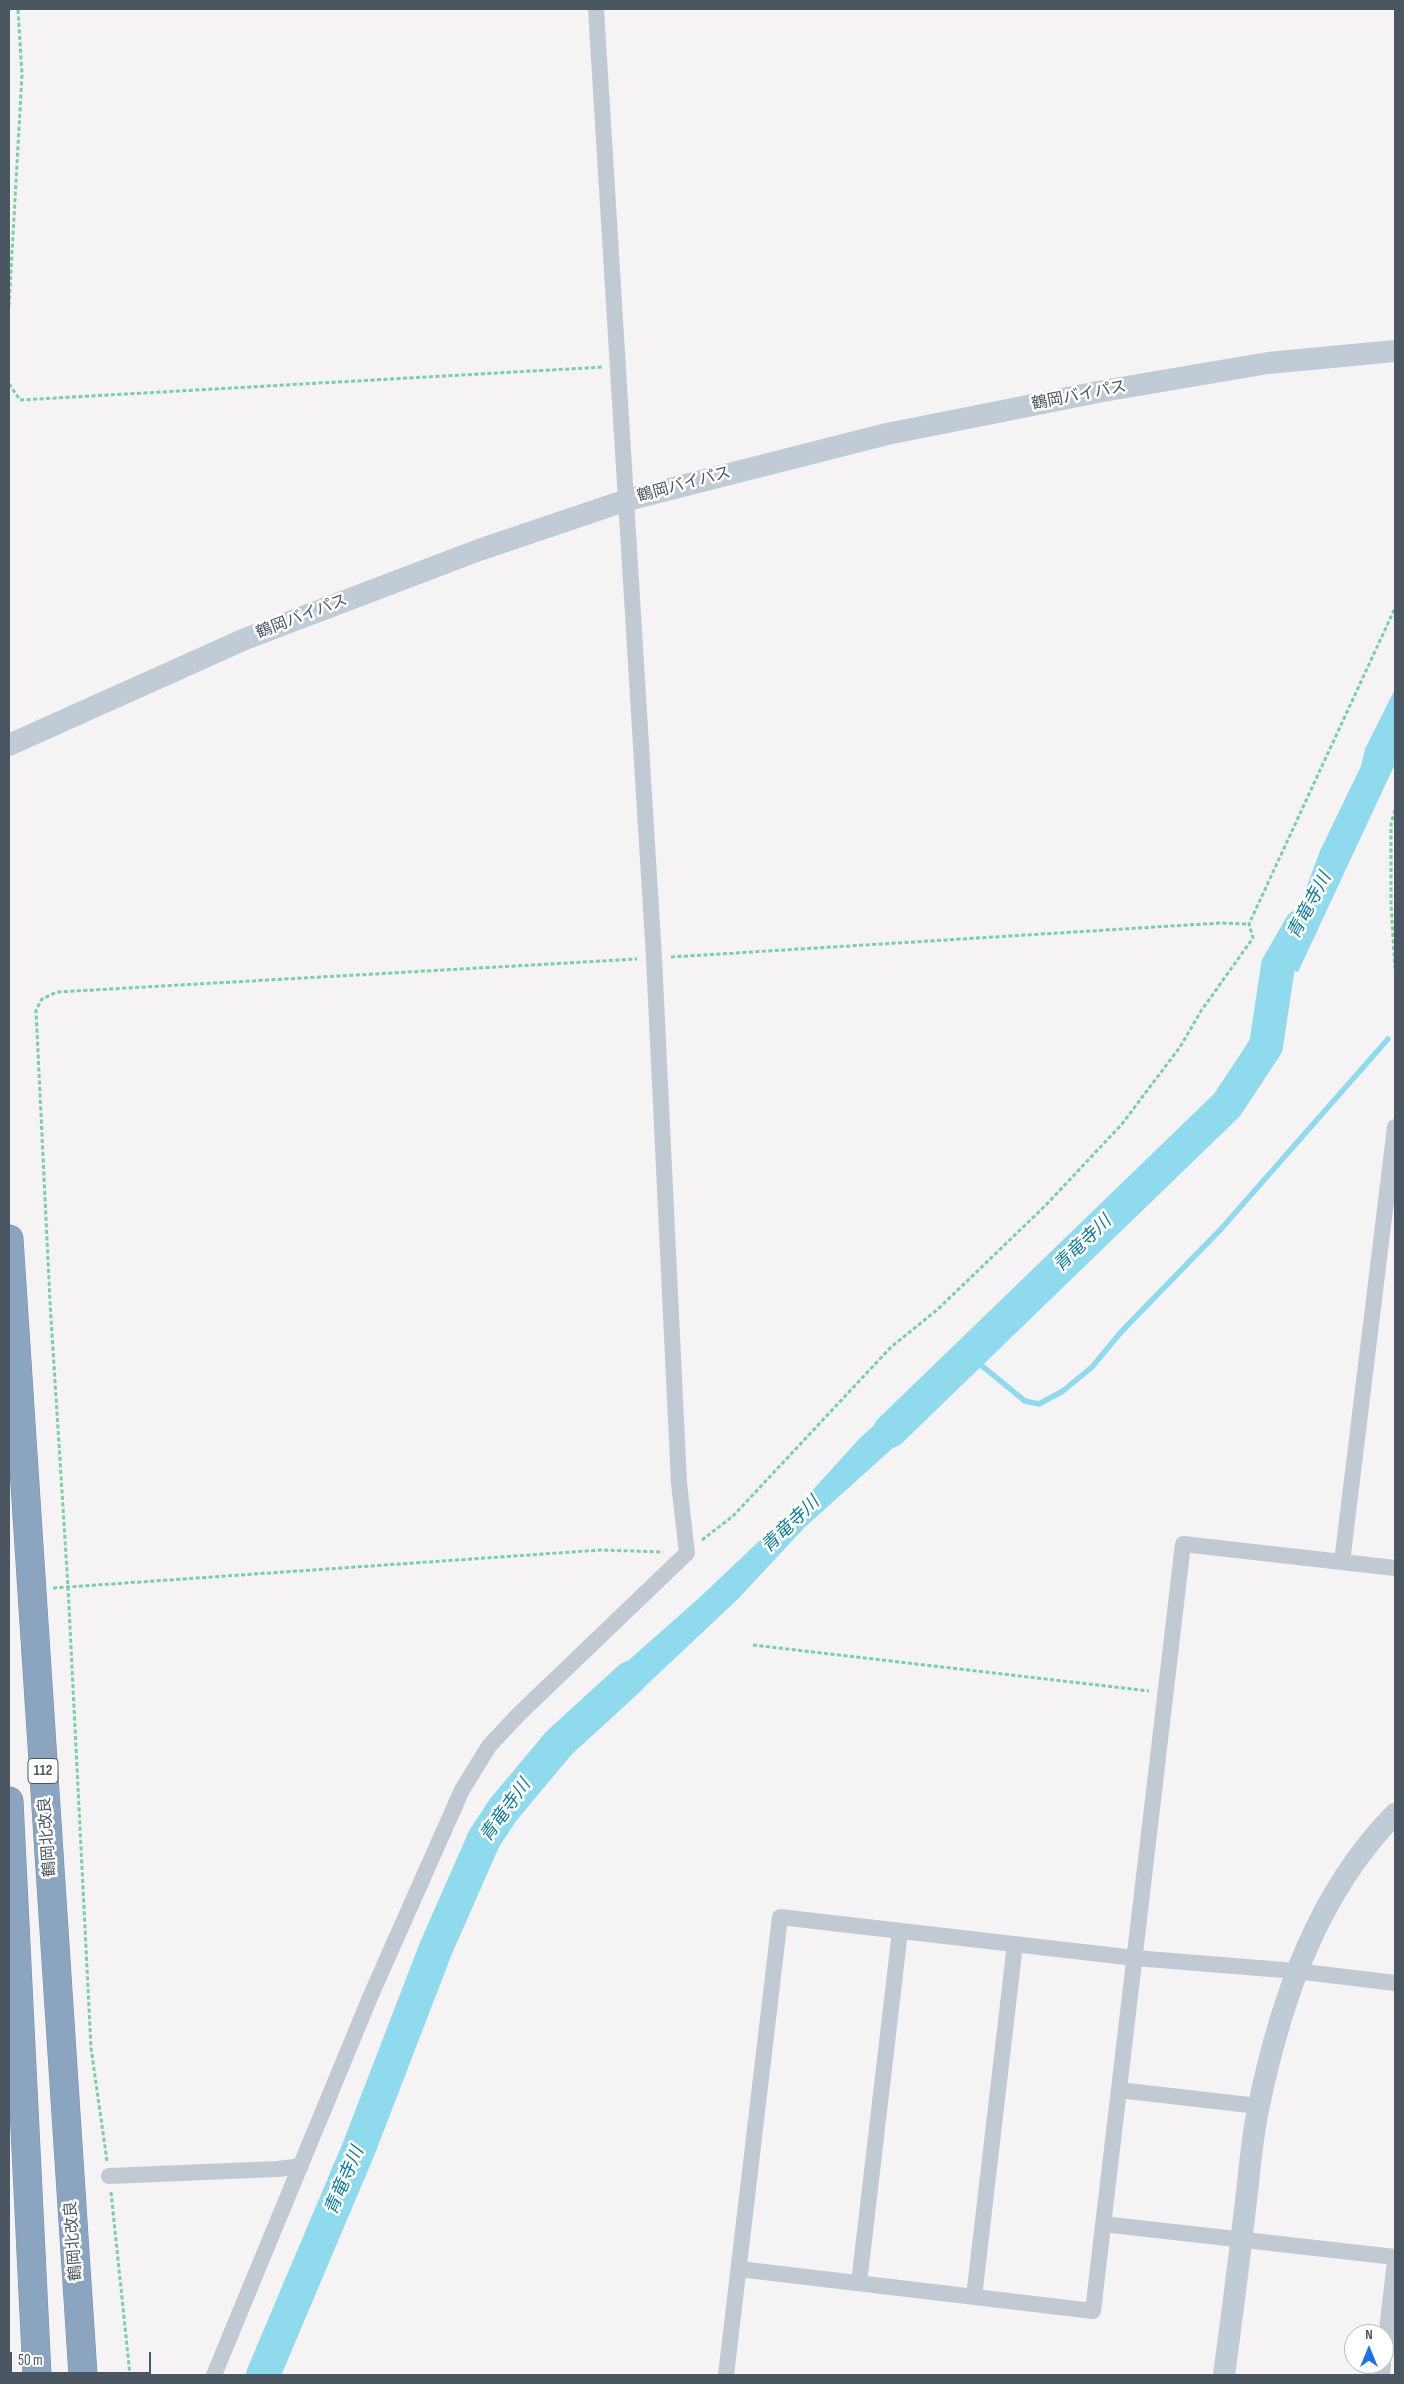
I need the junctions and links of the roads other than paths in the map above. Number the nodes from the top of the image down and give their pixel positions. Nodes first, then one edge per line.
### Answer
1 (596, 9) edge
2 (1395, 351) edge
3 (627, 500) junction
4 (9, 745) edge
5 (1395, 1127) edge
6 (1391, 1188) edge
7 (9, 1239) edge
8 (1342, 1562) junction
9 (1395, 1568) edge
10 (9, 1801) edge
11 (1395, 1814) edge
12 (900, 1931) junction
13 (1015, 1944) junction
14 (1135, 1958) junction
15 (1296, 1971) junction
16 (1395, 1983) edge
17 (1119, 2090) junction
18 (1258, 2106) junction
19 (301, 2166) junction
20 (109, 2176) road end
21 (1103, 2224) junction
22 (1242, 2240) junction
23 (1395, 2259) edge
24 (738, 2269) junction
25 (859, 2284) junction
26 (974, 2297) junction
27 (1388, 2324) edge
28 (37, 2375) edge
29 (83, 2375) edge
30 (214, 2375) edge
31 (726, 2375) edge
32 (1224, 2375) edge

1 - 3 street
2 - 3 main road, 鶴岡バイパス
3 - 4 main road, 鶴岡バイパス
3 - 19 street
5 - 6 street
6 - 8 street
7 - 29 highway, 鶴岡北改良 / 112
8 - 9 street
8 - 14 street
10 - 28 highway
11 - 15 main road
12 - 13 street
12 - 24 street
12 - 25 street
13 - 14 street
13 - 26 street
14 - 15 street
14 - 17 street
15 - 16 street
15 - 18 main road
17 - 18 street
17 - 21 street
18 - 22 main road
19 - 20 street
19 - 30 street
21 - 22 street
21 - 26 street
22 - 23 street
22 - 32 main road
23 - 27 street
24 - 25 street
24 - 31 street
25 - 26 street

